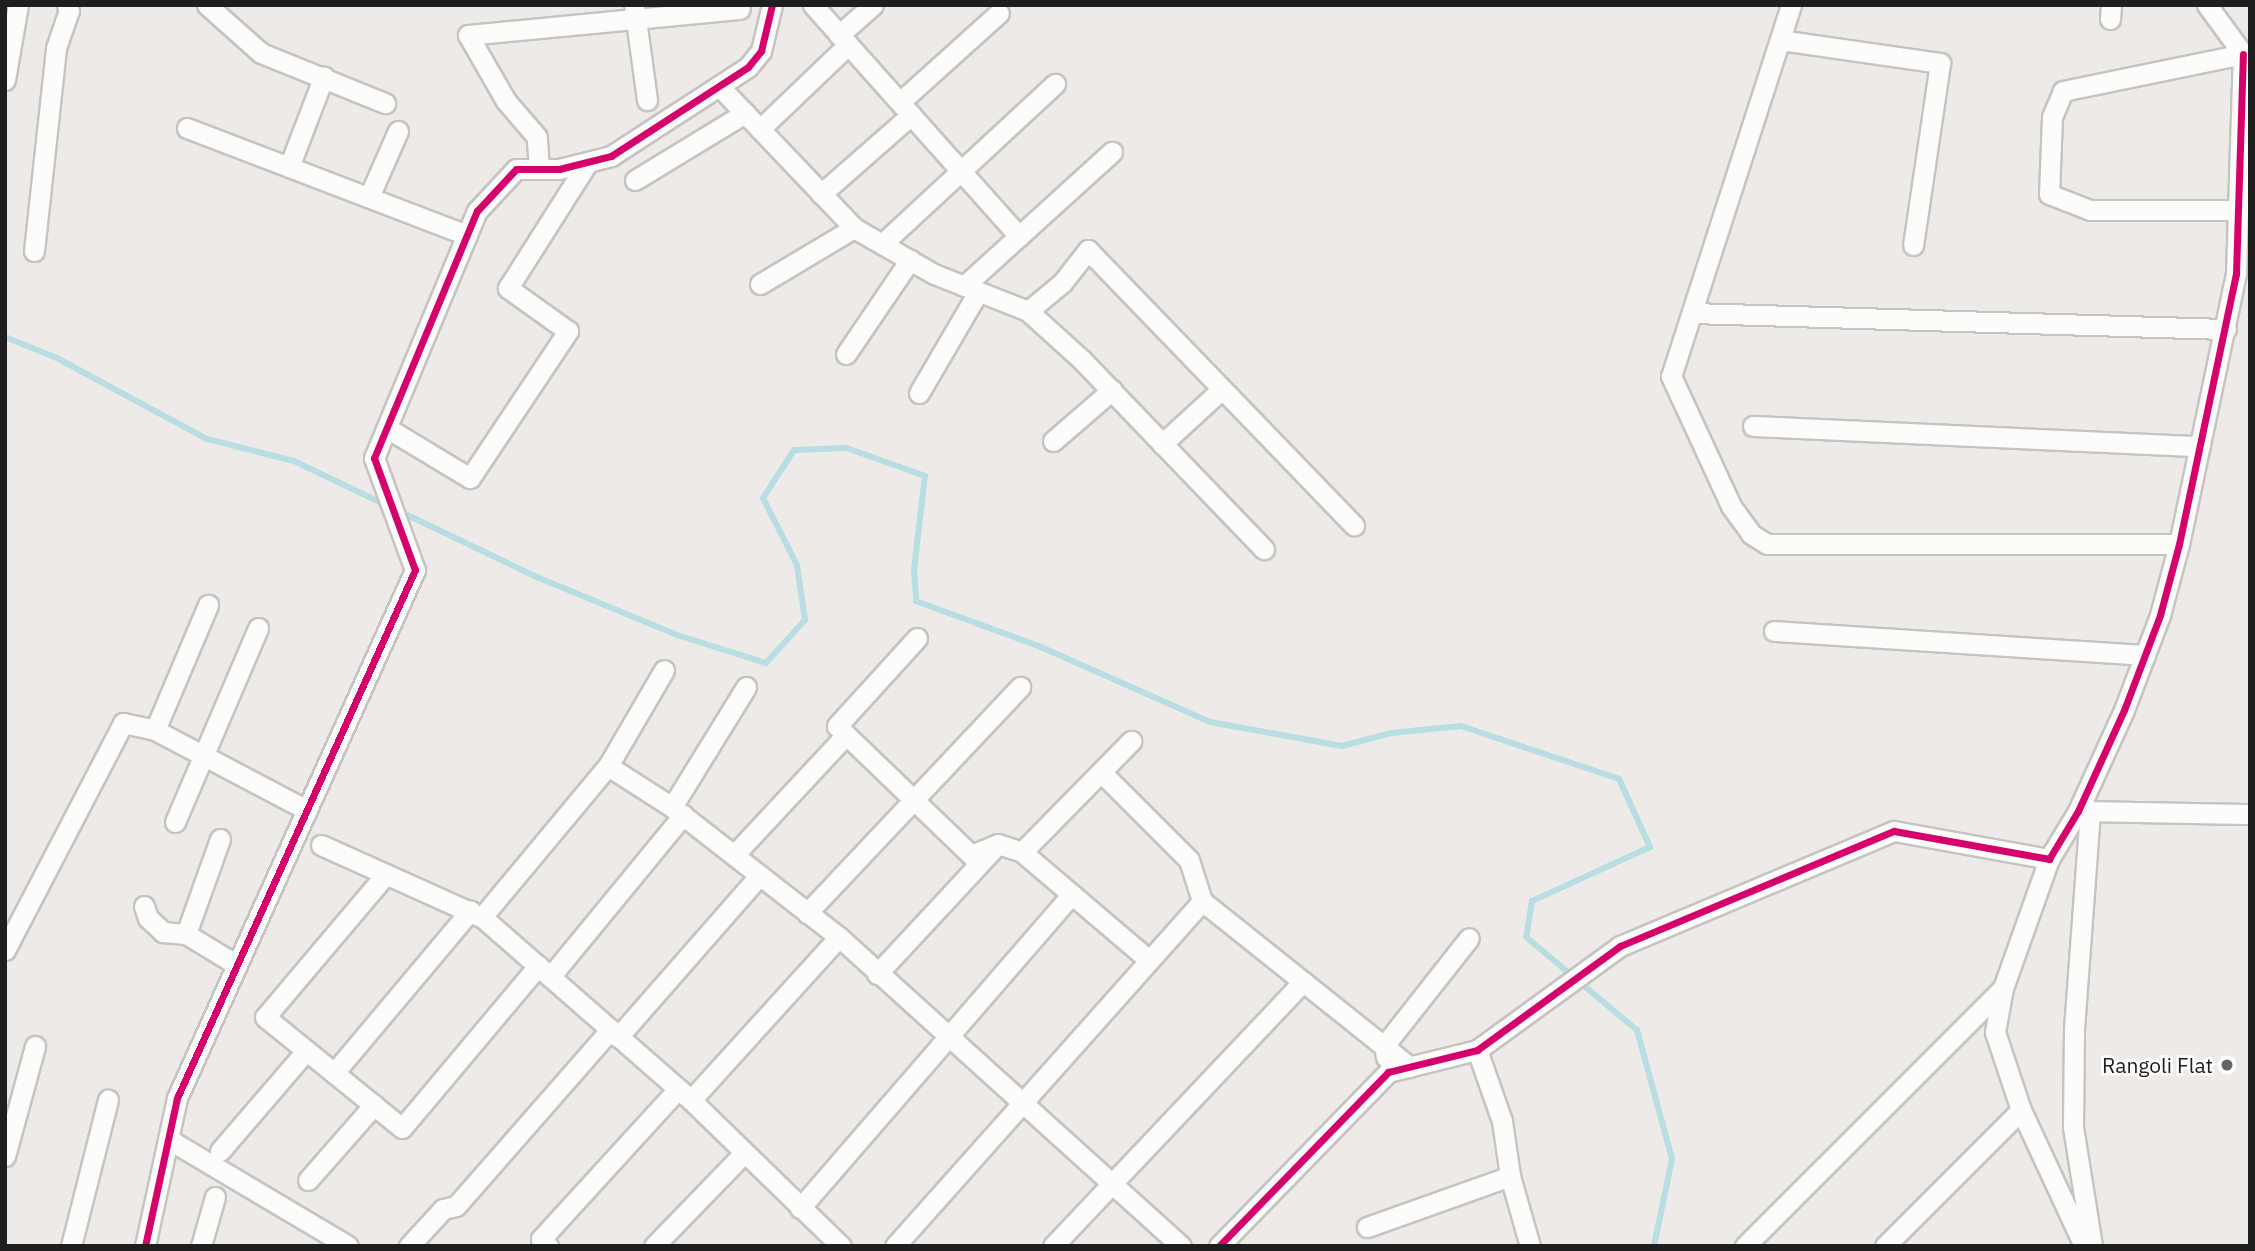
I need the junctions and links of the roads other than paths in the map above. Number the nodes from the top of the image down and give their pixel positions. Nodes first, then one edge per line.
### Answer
1 (19, 5) edge
2 (67, 5) edge
3 (206, 5) edge
4 (772, 5) edge
5 (813, 5) edge
6 (873, 5) edge
7 (1791, 5) edge
8 (2207, 5) edge
9 (740, 9) dead end
10 (635, 12) edge
11 (999, 13) dead end
12 (844, 40) junction
13 (1780, 40) junction
14 (2243, 54) junction
15 (324, 76) junction
16 (5, 80) edge
17 (1055, 83) dead end
18 (719, 86) junction
19 (647, 100) dead end
20 (385, 103) dead end
21 (905, 109) junction
22 (745, 113) junction
23 (187, 128) dead end
24 (760, 129) junction
25 (398, 131) dead end
26 (1112, 152) dead end
27 (588, 162) junction
28 (289, 167) junction
29 (539, 169) junction
30 (960, 170) junction
31 (635, 180) dead end
32 (821, 194) junction
33 (369, 197) junction
34 (2238, 210) junction
35 (854, 228) junction
36 (467, 235) junction
37 (1019, 236) junction
38 (882, 244) junction
39 (1913, 245) dead end
40 (34, 251) dead end
41 (910, 260) junction
42 (2243, 274) edge
43 (760, 284) dead end
44 (971, 289) junction
45 (1028, 312) junction
46 (1692, 313) junction
47 (2226, 329) junction
48 (846, 354) dead end
49 (1222, 389) junction
50 (1112, 390) junction
51 (919, 393) dead end
52 (1753, 426) dead end
53 (387, 428) junction
54 (1053, 441) dead end
55 (1162, 444) junction
56 (2200, 446) junction
57 (1354, 525) dead end
58 (2179, 544) junction
59 (1264, 549) dead end
60 (208, 605) dead end
61 (258, 628) dead end
62 (1774, 631) dead end
63 (918, 638) dead end
64 (2145, 655) junction
65 (664, 670) dead end
66 (746, 687) dead end
67 (1020, 687) dead end
68 (155, 730) junction
69 (846, 735) junction
70 (1131, 741) dead end
71 (203, 757) junction
72 (608, 766) junction
73 (1101, 772) junction
74 (914, 800) junction
75 (307, 810) junction
76 (678, 811) junction
77 (2084, 811) junction
78 (2250, 814) edge
79 (174, 822) dead end
80 (220, 839) dead end
81 (998, 844) junction
82 (321, 845) dead end
83 (1022, 852) junction
84 (734, 855) junction
85 (2049, 859) junction
86 (386, 874) junction
87 (760, 875) junction
88 (1072, 894) junction
89 (1202, 901) junction
90 (144, 906) dead end
91 (807, 912) junction
92 (476, 914) junction
93 (186, 934) junction
94 (839, 937) junction
95 (1469, 939) dead end
96 (5, 950) edge
97 (1149, 960) junction
98 (237, 965) junction
99 (544, 972) junction
100 (877, 974) junction
101 (1303, 982) junction
102 (2003, 988) junction
103 (614, 1033) junction
104 (947, 1038) junction
105 (35, 1046) dead end
106 (1384, 1046) junction
107 (1477, 1050) junction
108 (306, 1051) junction
109 (1410, 1067) junction
110 (1388, 1072) junction
111 (334, 1073) junction
112 (684, 1095) junction
113 (108, 1100) dead end
114 (374, 1105) junction
115 (1021, 1105) junction
116 (2021, 1110) junction
117 (168, 1139) junction
118 (219, 1151) dead end
119 (744, 1153) junction
120 (5, 1156) edge
121 (1510, 1177) junction
122 (308, 1180) dead end
123 (1112, 1185) junction
124 (215, 1197) dead end
125 (800, 1208) junction
126 (1367, 1227) dead end
127 (829, 1242) edge
128 (542, 1244) edge
129 (71, 1246) edge
130 (145, 1246) edge
131 (201, 1246) edge
132 (348, 1246) edge
133 (409, 1246) edge
134 (654, 1246) edge
135 (895, 1246) edge
136 (1053, 1246) edge
137 (1181, 1246) edge
138 (1219, 1246) edge
139 (1530, 1246) edge
140 (1745, 1246) edge
141 (1885, 1246) edge
142 (2084, 1246) edge
143 (2092, 1246) edge

1 - 16 street
2 - 40 street
3 - 15 street
4 - 18 street
5 - 12 street
6 - 12 street
7 - 13 street
8 - 14 street
9 - 10 street
10 - 19 street
10 - 29 street
11 - 21 street
12 - 21 street
12 - 24 street
13 - 39 street
13 - 46 street
14 - 34 street
14 - 34 street
15 - 20 street
15 - 28 street
17 - 30 street
18 - 22 street
18 - 27 street
21 - 30 street
21 - 32 street
22 - 24 street
22 - 31 street
23 - 28 street
24 - 32 street
25 - 33 street
26 - 37 street
27 - 29 street
27 - 53 street
28 - 33 street
29 - 36 street
30 - 37 street
30 - 38 street
32 - 35 street
33 - 36 street
34 - 42 street
35 - 38 street
35 - 43 street
36 - 53 street
37 - 44 street
38 - 41 street
41 - 44 street
41 - 48 street
42 - 47 street
44 - 45 street
44 - 51 street
45 - 49 street
45 - 50 street
46 - 47 street
46 - 58 street
47 - 56 street
49 - 55 street
49 - 57 street
50 - 54 street
50 - 55 street
52 - 56 street
53 - 75 street
55 - 59 street
56 - 58 street
58 - 64 street
60 - 68 street
61 - 71 street
62 - 64 street
63 - 69 street
64 - 77 street
65 - 72 street
66 - 76 street
67 - 74 street
68 - 71 street
68 - 96 street
69 - 74 street
69 - 84 street
70 - 73 street
71 - 75 street
71 - 79 street
72 - 76 street
72 - 92 street
73 - 83 street
73 - 89 street
74 - 81 street
74 - 91 street
75 - 98 street
76 - 84 street
76 - 99 street
77 - 78 street
77 - 85 street
77 - 143 street
80 - 93 street
81 - 83 street
81 - 100 street
82 - 86 street
83 - 88 street
84 - 87 street
85 - 102 street
85 - 107 street
86 - 92 street
86 - 108 street
87 - 91 street
87 - 103 street
88 - 97 street
88 - 104 street
89 - 97 street
89 - 101 street
90 - 93 street
91 - 94 street
92 - 99 street
92 - 111 street
93 - 98 street
94 - 100 street
94 - 112 street
95 - 106 street
97 - 115 street
98 - 117 street
99 - 103 street
99 - 114 street
100 - 104 street
101 - 106 street
101 - 123 street
102 - 116 street
102 - 140 street
103 - 112 street
103 - 133 street
104 - 115 street
104 - 125 street
105 - 120 street
106 - 109 street
106 - 110 street
107 - 109 street
107 - 121 street
108 - 111 street
108 - 118 street
109 - 110 street
110 - 138 street
111 - 114 street
112 - 119 street
112 - 128 street
113 - 129 street
114 - 122 street
115 - 123 street
115 - 135 street
116 - 141 street
116 - 142 street
117 - 130 street
117 - 132 street
119 - 125 street
119 - 134 street
121 - 126 street
121 - 139 street
123 - 136 street
123 - 137 street
124 - 131 street
125 - 127 street

